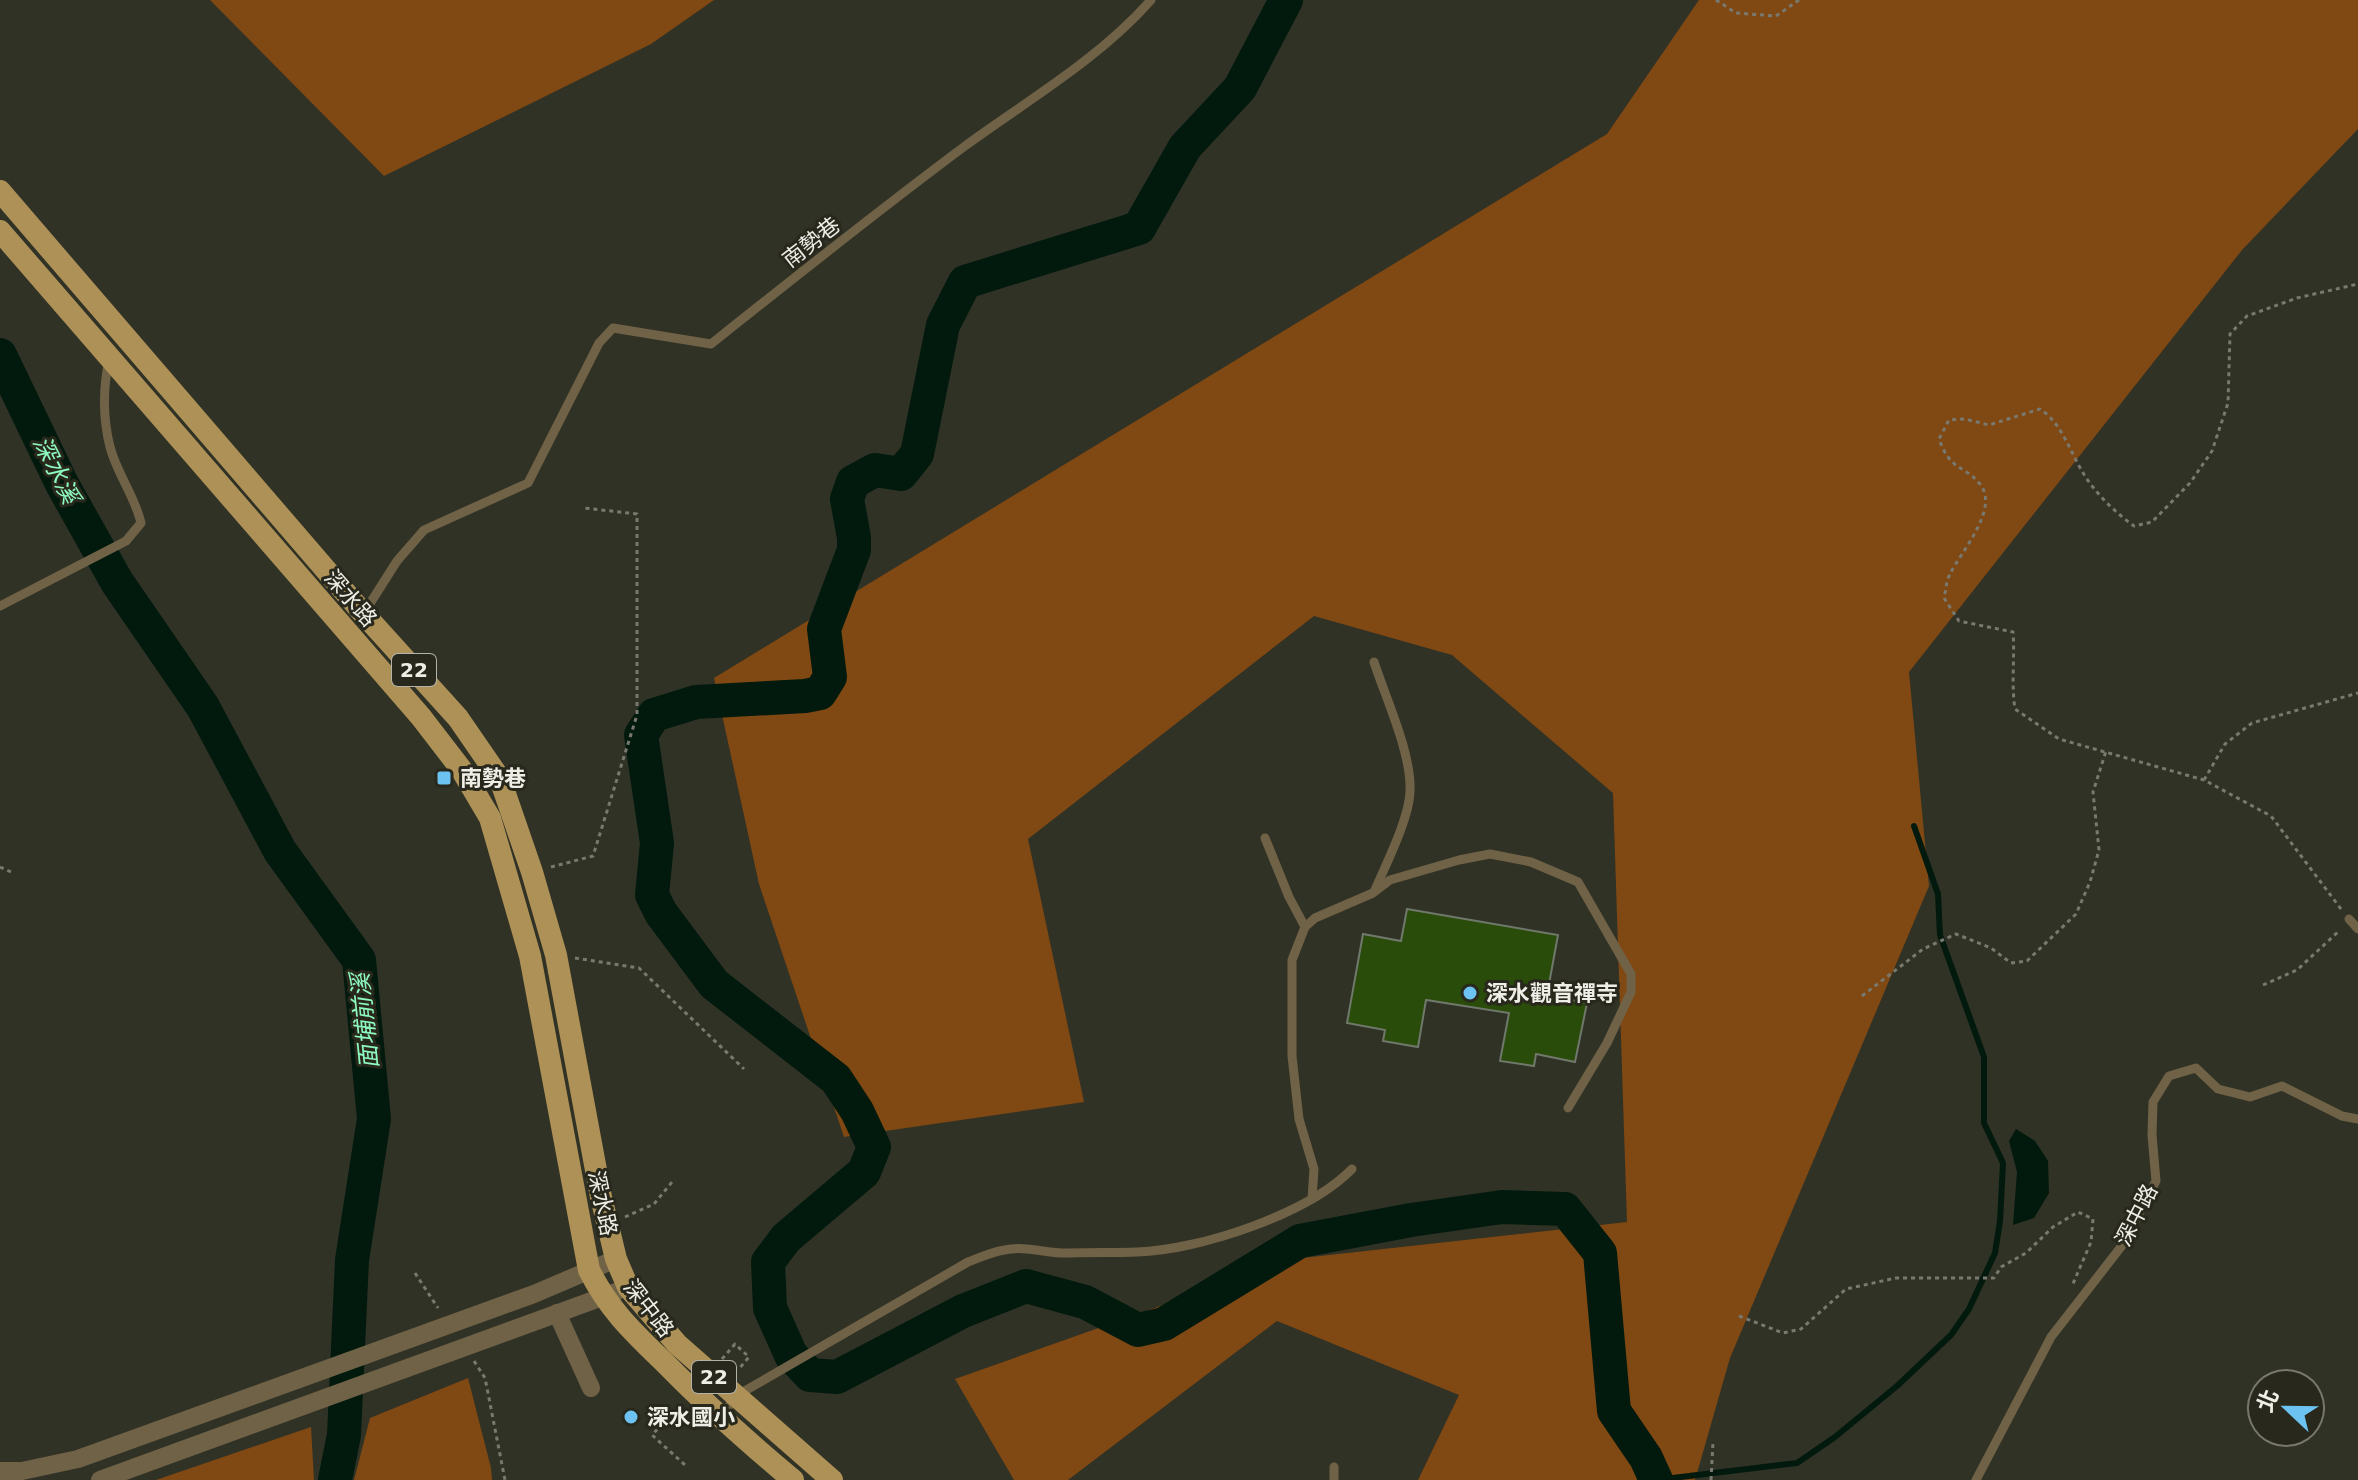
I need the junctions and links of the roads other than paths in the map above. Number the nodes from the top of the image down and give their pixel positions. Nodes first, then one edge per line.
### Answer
1 (1151, 0) edge
2 (0, 191) edge
3 (0, 231) edge
4 (110, 357) junction
5 (0, 606) edge
6 (363, 613) junction
7 (347, 629) junction
8 (1374, 662) dead end
9 (1265, 838) dead end
10 (1373, 893) junction
11 (2349, 919) road end
12 (1305, 927) junction
13 (2358, 929) edge
14 (1568, 1108) dead end
15 (2358, 1119) edge
16 (1352, 1169) dead end
17 (1312, 1199) junction
18 (616, 1259) junction
19 (589, 1270) junction
20 (628, 1287) junction
21 (602, 1297) junction
22 (557, 1313) junction
23 (591, 1388) dead end
24 (736, 1396) junction
25 (720, 1419) junction
26 (74, 1460) junction
27 (1334, 1467) dead end
28 (0, 1471) edge
29 (71, 1480) edge
30 (100, 1480) edge
31 (793, 1480) edge
32 (832, 1480) edge
33 (1334, 1480) edge
34 (1976, 1480) edge

1 - 6 lane, 南勢巷
2 - 6 main road, 深水路 / 22
3 - 4 main road, 深水路 / 22
4 - 5 lane
4 - 7 main road, 深水路 / 22
6 - 7 lane, 南勢巷
6 - 18 main road, 深水路 / 22
7 - 19 main road, 深水路 / 22
8 - 10 lane
9 - 12 lane
10 - 12 lane
10 - 14 lane
11 - 13 lane
12 - 17 lane
15 - 34 lane, 深中路
16 - 17 lane
17 - 24 lane
18 - 19 street
18 - 20 main road, 深中路 / 22
19 - 21 main road, 深水路 / 22
19 - 26 street
20 - 21 street
20 - 24 main road, 深中路 / 22
21 - 22 street
21 - 25 main road, 深中路 / 22
22 - 23 street
22 - 30 street
24 - 25 lane
24 - 32 main road, 深中路 / 22
25 - 31 main road, 深中路 / 22
26 - 28 street
26 - 29 street
27 - 33 lane

